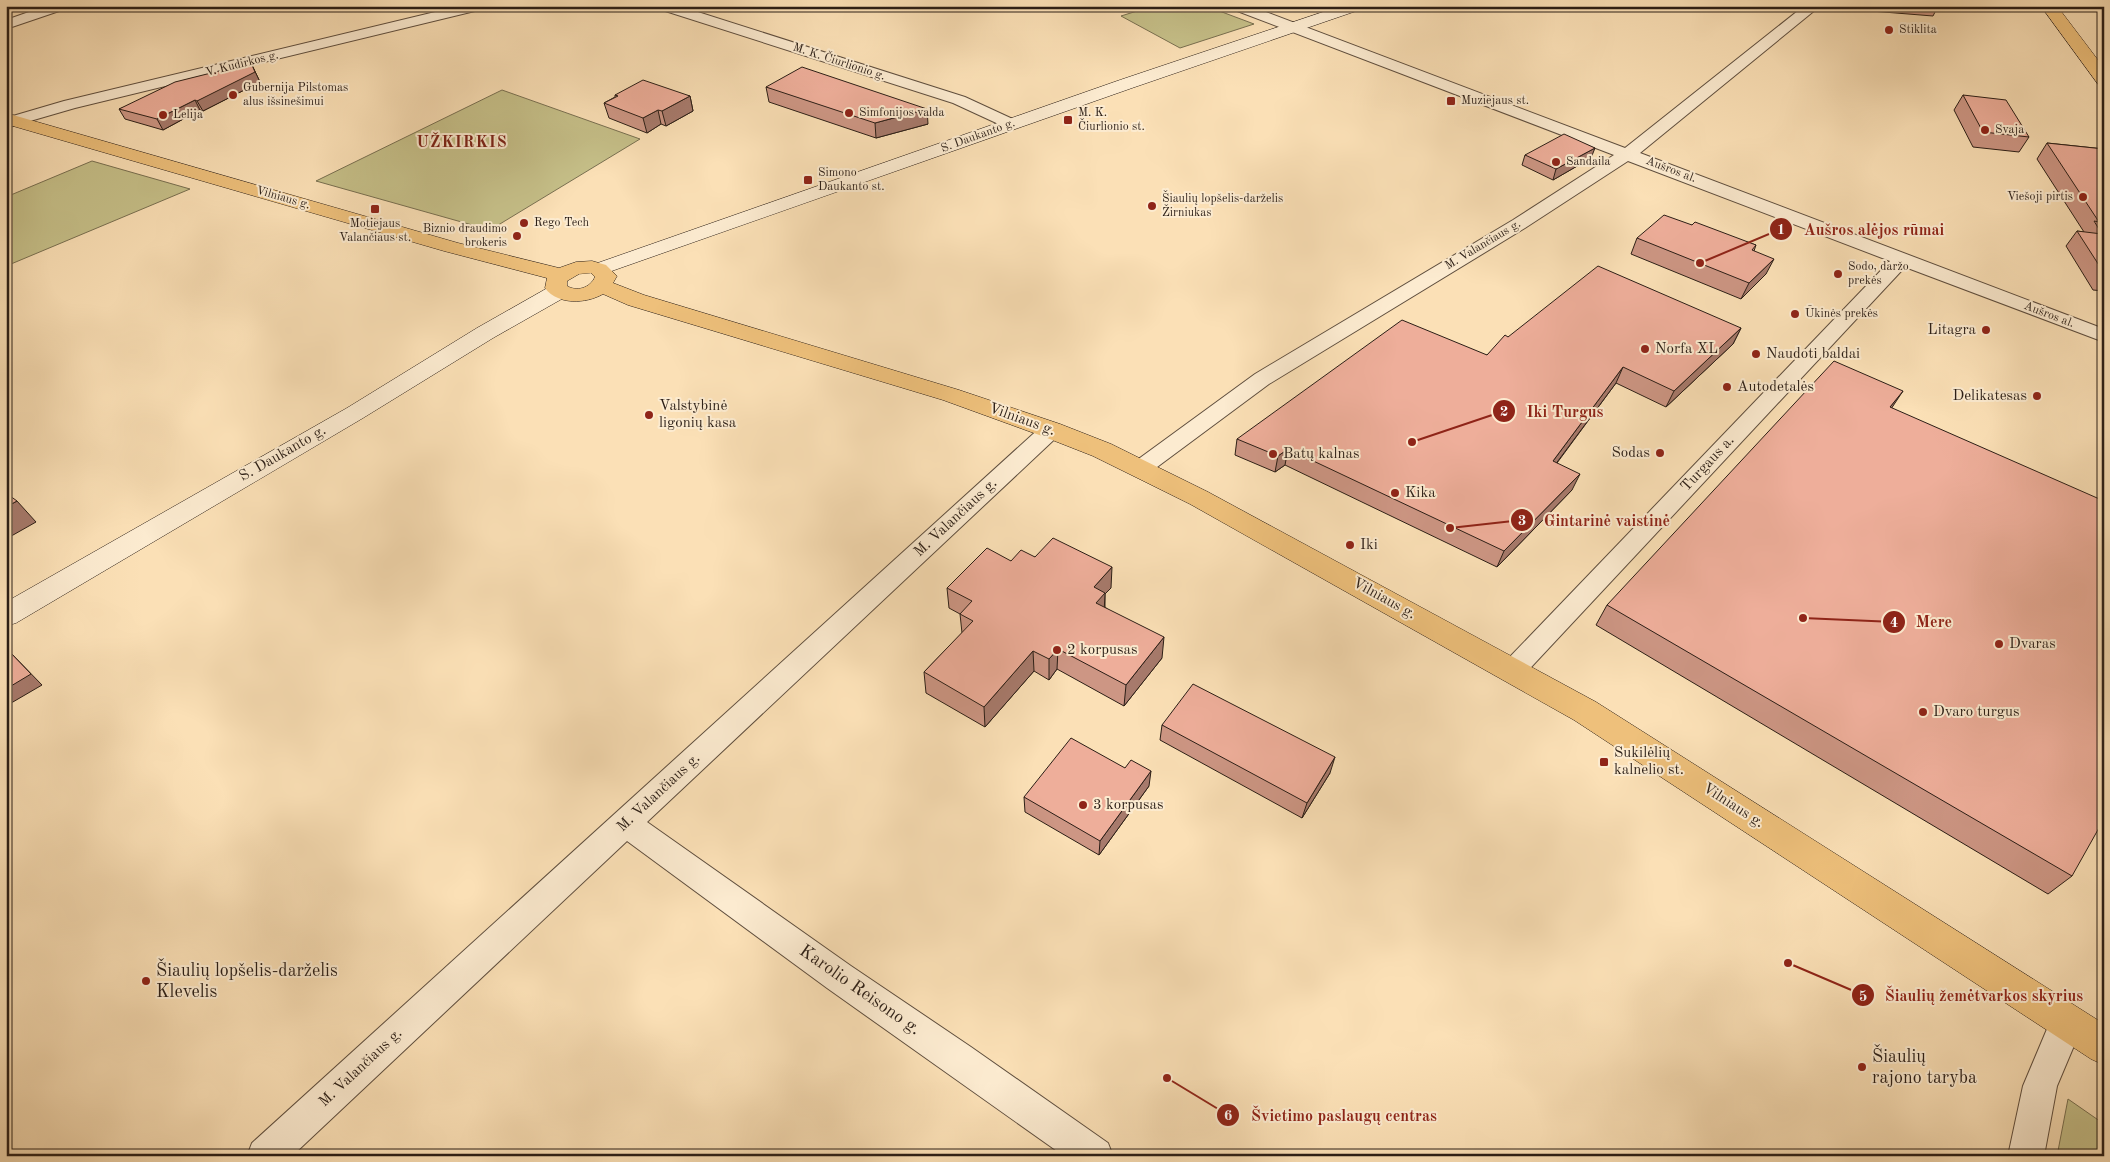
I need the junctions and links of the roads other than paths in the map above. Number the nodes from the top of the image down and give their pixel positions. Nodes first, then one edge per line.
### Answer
1 (60, 6) edge
2 (479, 6) edge
3 (664, 6) edge
4 (1237, 6) edge
5 (1357, 6) edge
6 (1813, 6) edge
7 (2049, 6) edge
8 (6, 25) edge
9 (1294, 28) junction
10 (2104, 80) edge
11 (9, 120) edge
12 (1010, 124) junction
13 (1628, 154) junction
14 (1902, 259) junction
15 (600, 277) junction
16 (560, 283) junction
17 (2104, 336) edge
18 (1052, 430) junction
19 (1141, 468) junction
20 (6, 615) edge
21 (1513, 670) junction
22 (626, 823) junction
23 (2067, 1022) junction
24 (2104, 1046) edge
25 (266, 1156) edge
26 (1094, 1156) edge
27 (2026, 1156) edge

1 - 8 street
2 - 11 street, V. Kudirkos g.
3 - 12 street, M. K. Čiurlionio g.
4 - 9 street, Aušros al.
5 - 9 main road, S. Daukanto g.
6 - 13 street, M. Valančiaus g.
7 - 10 main road
9 - 12 main road, S. Daukanto g.
9 - 13 street, Aušros al.
11 - 16 main road, Vilniaus g.
12 - 15 main road, S. Daukanto g.
13 - 14 street, Aušros al.
13 - 19 street, M. Valančiaus g.
14 - 17 street, Aušros al.
14 - 21 street, Turgaus a.
15 - 16 main road, Vilniaus g.
15 - 18 main road, Vilniaus g.
16 - 20 main road, S. Daukanto g.
18 - 19 main road, Vilniaus g.
18 - 22 street, M. Valančiaus g.
19 - 21 main road, Vilniaus g.
21 - 23 main road, Vilniaus g.
22 - 25 street, M. Valančiaus g.
22 - 26 street, Karolio Reisono g.
23 - 24 main road, Vilniaus g.
23 - 27 street

